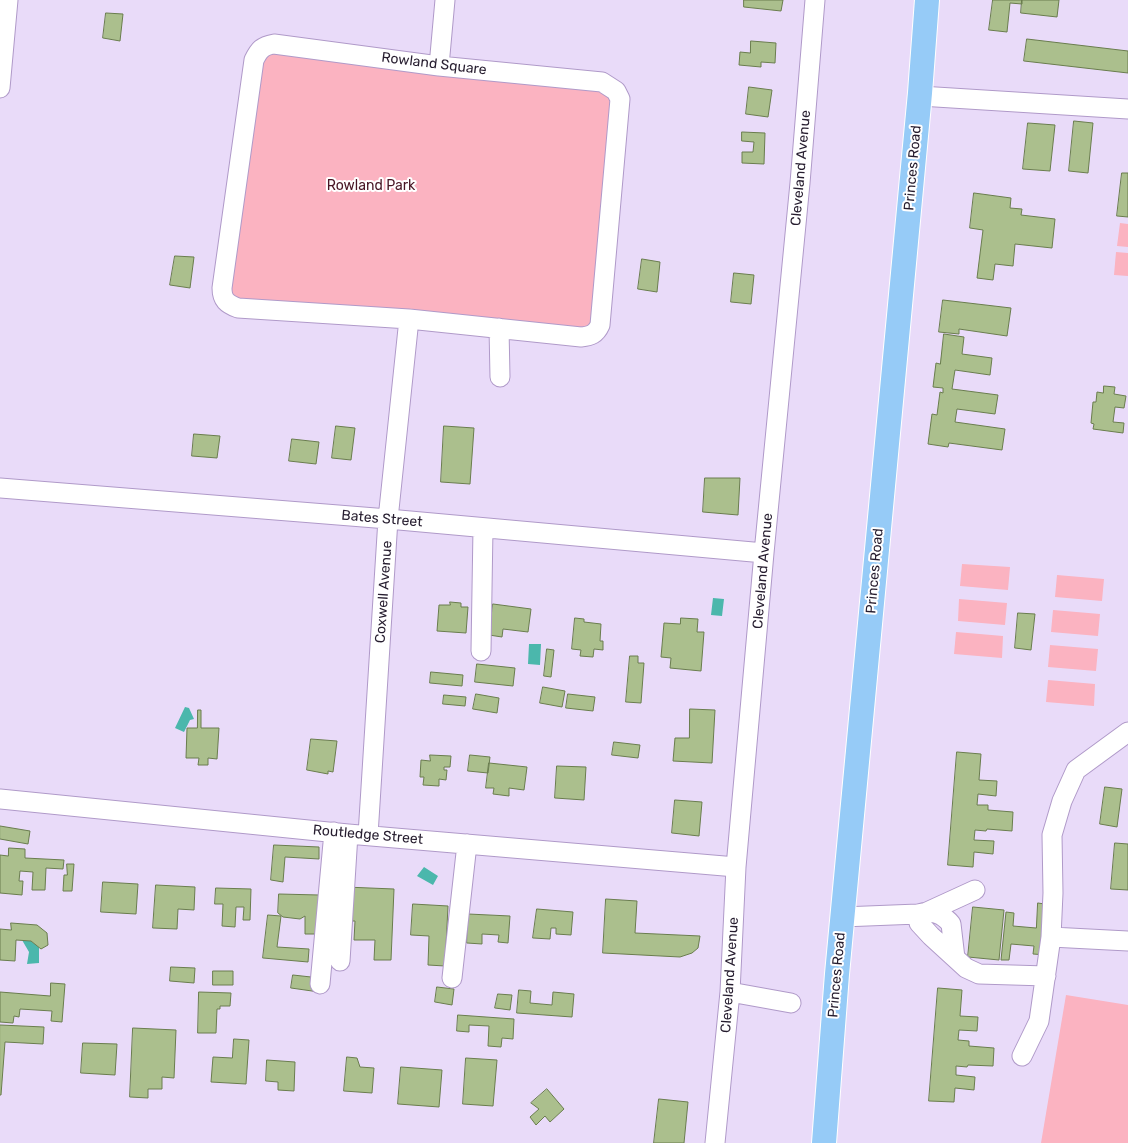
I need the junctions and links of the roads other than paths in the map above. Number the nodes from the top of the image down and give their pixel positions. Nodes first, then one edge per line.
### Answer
1 (8, 0) edge
2 (445, 0) edge
3 (814, 0) edge
4 (927, 0) edge
5 (439, 66) junction
6 (0, 88) edge
7 (920, 96) junction
8 (1128, 109) edge
9 (409, 319) junction
10 (499, 328) junction
11 (500, 377) dead end
12 (0, 488) edge
13 (388, 519) junction
14 (483, 528) junction
15 (764, 553) junction
16 (481, 651) dead end
17 (1128, 732) edge
18 (0, 800) edge
19 (341, 833) junction
20 (368, 835) junction
21 (467, 844) junction
22 (736, 867) junction
23 (975, 890) dead end
24 (923, 913) junction
25 (842, 917) junction
26 (1051, 937) junction
27 (1128, 941) edge
28 (340, 961) dead end
29 (1046, 976) junction
30 (452, 978) dead end
31 (320, 984) dead end
32 (730, 992) junction
33 (791, 1003) dead end
34 (1022, 1056) dead end
35 (715, 1143) edge
36 (824, 1143) edge

1 - 6 street
2 - 5 street
3 - 15 street, Cleveland Avenue
4 - 7 main road, Princes Road
5 - 9 street, Rowland Square
5 - 10 street, Rowland Square
7 - 8 street
7 - 25 main road, Princes Road
9 - 10 street, Rowland Square
9 - 13 street, Coxwell Avenue
10 - 11 street
12 - 13 street, Bates Street
13 - 14 street, Bates Street
13 - 20 street, Coxwell Avenue
14 - 15 street, Bates Street
14 - 16 street
15 - 22 street, Cleveland Avenue
17 - 26 street
18 - 19 street, Routledge Street
19 - 20 street, Routledge Street
19 - 28 street
19 - 31 street
20 - 21 street, Routledge Street
21 - 22 street, Routledge Street
21 - 30 street
22 - 32 street, Cleveland Avenue
23 - 24 street
24 - 25 street
24 - 29 street
25 - 36 main road, Princes Road
26 - 27 street
26 - 29 street
29 - 34 street
32 - 33 street
32 - 35 street, Cleveland Avenue

